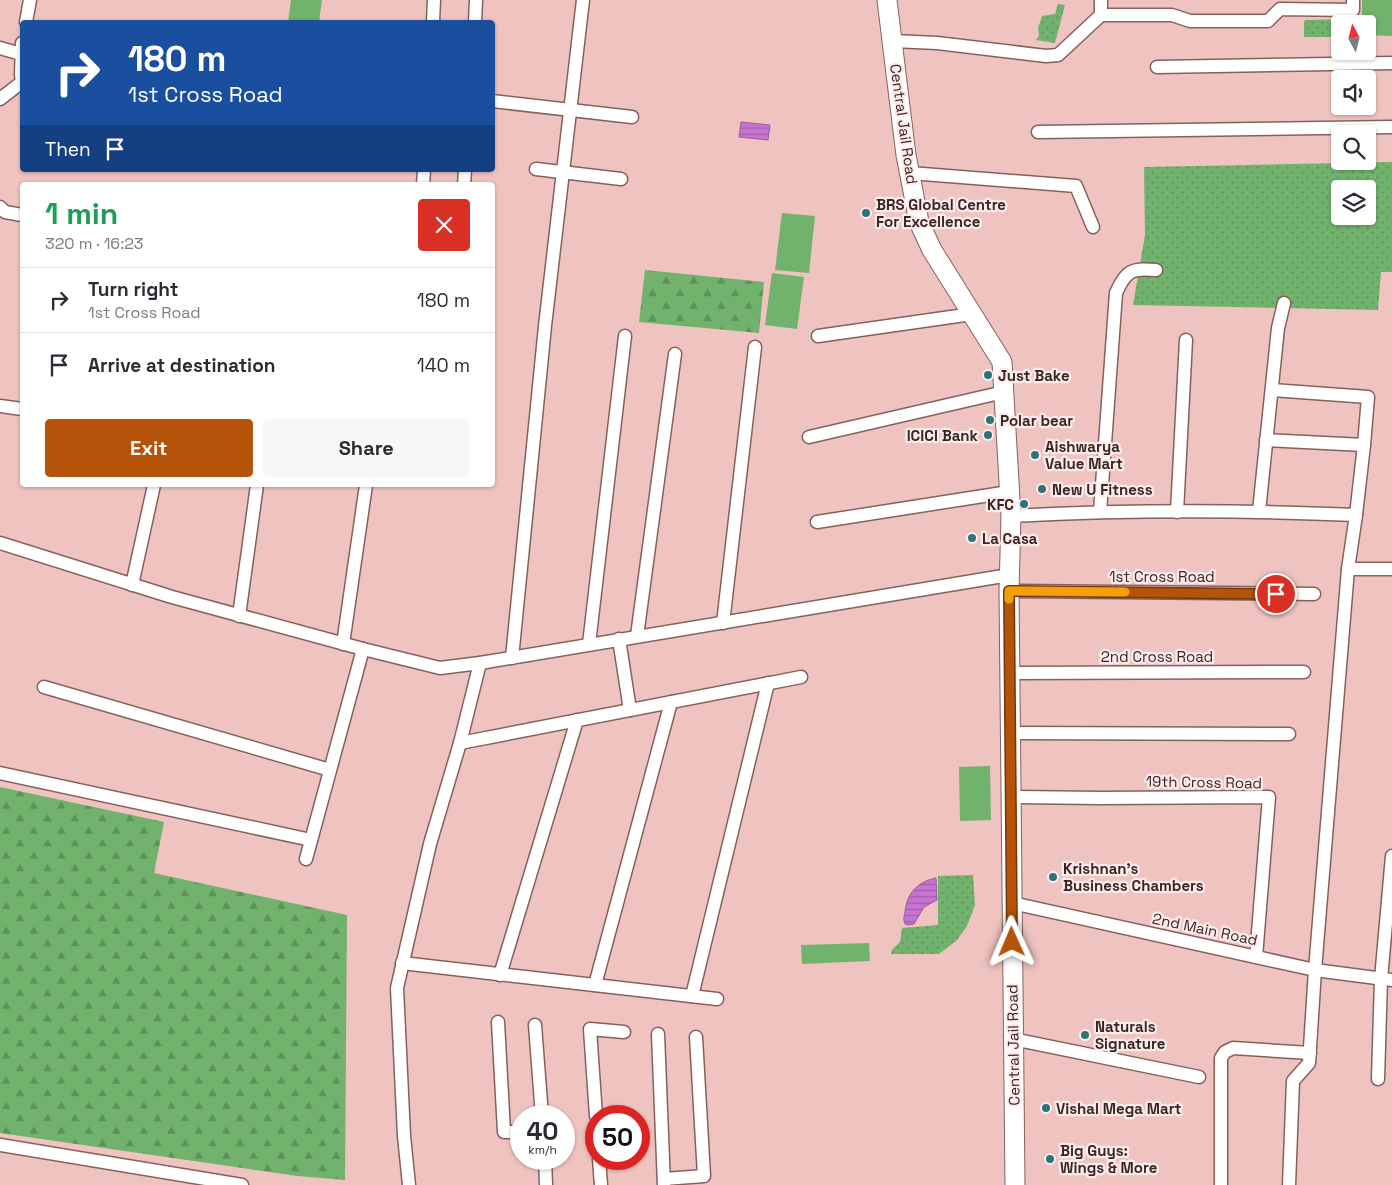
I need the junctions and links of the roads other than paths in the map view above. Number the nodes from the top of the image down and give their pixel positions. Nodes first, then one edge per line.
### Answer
1 (30, 0) edge
2 (434, 0) edge
3 (476, 0) edge
4 (582, 0) edge
5 (887, 0) edge
6 (1101, 0) edge
7 (1353, 0) edge
8 (1101, 15) junction
9 (26, 20) edge
10 (433, 20) edge
11 (475, 20) edge
12 (893, 41) junction
13 (0, 48) edge
14 (20, 48) edge
15 (1392, 64) edge
16 (1157, 68) dead end
17 (20, 83) edge
18 (0, 99) edge
19 (495, 101) edge
20 (570, 110) junction
21 (632, 117) dead end
22 (1392, 127) edge
23 (1038, 132) dead end
24 (536, 169) dead end
25 (562, 172) junction
26 (910, 173) junction
27 (621, 179) dead end
28 (0, 206) edge
29 (20, 215) edge
30 (1093, 227) dead end
31 (1156, 270) dead end
32 (1284, 303) dead end
33 (972, 314) junction
34 (625, 336) dead end
35 (818, 336) dead end
36 (1186, 340) dead end
37 (754, 347) dead end
38 (675, 354) dead end
39 (1272, 390) junction
40 (1004, 392) junction
41 (0, 406) edge
42 (20, 409) edge
43 (809, 437) dead end
44 (1266, 440) junction
45 (1364, 445) junction
46 (154, 487) edge
47 (257, 487) edge
48 (366, 487) edge
49 (1009, 492) junction
50 (1259, 511) junction
51 (1100, 512) junction
52 (1178, 512) junction
53 (1356, 515) junction
54 (1011, 516) junction
55 (817, 522) dead end
56 (0, 543) edge
57 (1348, 569) junction
58 (1392, 569) edge
59 (1009, 583) junction
60 (132, 585) junction
61 (1314, 594) dead end
62 (239, 616) junction
63 (723, 623) junction
64 (637, 636) junction
65 (618, 639) junction
66 (343, 644) junction
67 (589, 644) junction
68 (363, 649) junction
69 (512, 658) junction
70 (480, 663) junction
71 (1304, 672) dead end
72 (1010, 673) junction
73 (801, 677) dead end
74 (768, 683) junction
75 (44, 687) dead end
76 (671, 702) junction
77 (630, 710) junction
78 (577, 720) junction
79 (1011, 733) junction
80 (1289, 734) dead end
81 (460, 743) junction
82 (330, 770) junction
83 (0, 773) edge
84 (1012, 797) junction
85 (311, 840) junction
86 (1392, 856) edge
87 (306, 859) dead end
88 (1012, 903) junction
89 (1256, 957) junction
90 (402, 963) junction
91 (1315, 970) junction
92 (500, 974) junction
93 (1387, 979) edge
94 (595, 985) junction
95 (692, 996) junction
96 (717, 999) dead end
97 (498, 1022) dead end
98 (535, 1025) dead end
99 (624, 1032) dead end
100 (658, 1034) dead end
101 (696, 1038) dead end
102 (1013, 1039) junction
103 (1310, 1053) junction
104 (1198, 1077) dead end
105 (1378, 1079) dead end
106 (541, 1105) edge
107 (595, 1105) edge
108 (510, 1132) edge
109 (0, 1145) edge
110 (545, 1170) edge
111 (600, 1170) edge
112 (664, 1182) edge
113 (242, 1185) edge
114 (409, 1185) edge
115 (546, 1185) edge
116 (601, 1185) edge
117 (1015, 1185) edge
118 (1221, 1185) edge
119 (1289, 1185) edge

1 - 9 street
2 - 10 street
3 - 11 street
4 - 20 street
5 - 12 main road, Central Jail Road
6 - 8 street
7 - 8 street
8 - 12 street
12 - 26 main road, Central Jail Road
13 - 14 street
15 - 16 street
17 - 18 street
19 - 20 street
20 - 21 street
20 - 25 street
22 - 23 street
24 - 25 street
25 - 27 street
25 - 69 street
26 - 30 street
26 - 33 main road, Central Jail Road
28 - 29 street
31 - 51 street
32 - 39 street
33 - 35 street
33 - 40 main road, Central Jail Road
34 - 67 street
36 - 52 street
37 - 63 street
38 - 64 street
39 - 44 street
39 - 45 street
40 - 43 street
40 - 49 main road, Central Jail Road
41 - 42 street
44 - 45 street
44 - 50 street
45 - 53 street
46 - 60 street
47 - 62 street
48 - 66 street
49 - 54 main road, Central Jail Road
49 - 55 street
50 - 52 street
50 - 53 street
51 - 52 street
51 - 54 street
53 - 57 street
54 - 59 main road, Central Jail Road
56 - 60 street, 1st Cross Road
57 - 58 street
57 - 91 street
59 - 61 street, 1st Cross Road
59 - 63 street, 1st Cross Road
59 - 72 main road, Central Jail Road
60 - 62 street, 1st Cross Road
62 - 66 street, 1st Cross Road
63 - 64 street, 1st Cross Road
64 - 65 street, 1st Cross Road
65 - 67 street, 1st Cross Road
65 - 77 street
66 - 68 street, 1st Cross Road
67 - 69 street, 1st Cross Road
68 - 70 street, 1st Cross Road
68 - 82 street
69 - 70 street, 1st Cross Road
70 - 81 street
71 - 72 street, 2nd Cross Road
72 - 79 main road, Central Jail Road
73 - 74 street
74 - 76 street
74 - 95 street
75 - 82 street
76 - 77 street
76 - 94 street
77 - 78 street
78 - 81 street
78 - 92 street
79 - 80 street
79 - 84 main road, Central Jail Road
81 - 90 street
82 - 85 street
83 - 85 street
84 - 88 main road, Central Jail Road
84 - 89 street, 19th Cross Road
85 - 87 street
86 - 93 street
88 - 89 street, 2nd Main Road
88 - 102 main road, Central Jail Road
89 - 91 street, 2nd Main Road
90 - 92 street
90 - 114 street
91 - 93 street, 2nd Main Road
91 - 103 street
92 - 94 street
93 - 105 street
94 - 95 street
95 - 96 street
97 - 108 street
98 - 106 street
99 - 107 street
100 - 112 street
101 - 112 street
102 - 104 street
102 - 117 main road, Central Jail Road
103 - 118 street
103 - 119 street
109 - 113 street
110 - 115 street
111 - 116 street

